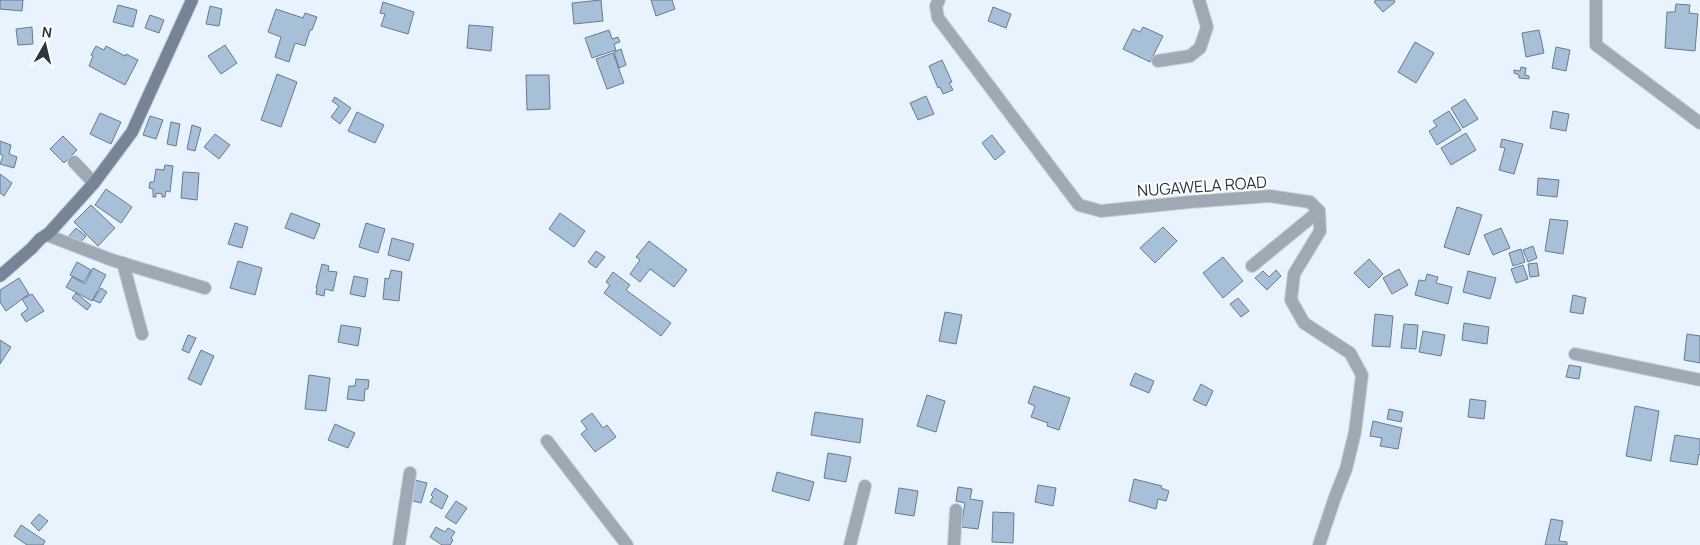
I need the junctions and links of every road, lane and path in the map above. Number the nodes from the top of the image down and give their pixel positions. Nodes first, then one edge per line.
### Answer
1 (192, 0) edge
2 (938, 0) edge
3 (1200, 0) edge
4 (1596, 0) edge
5 (1158, 61) dead end
6 (1700, 123) edge
7 (74, 162) dead end
8 (94, 183) junction
9 (1319, 211) junction
10 (47, 236) junction
11 (123, 263) junction
12 (1252, 266) dead end
13 (0, 276) edge
14 (206, 288) dead end
15 (142, 334) dead end
16 (1575, 354) dead end
17 (1700, 380) edge
18 (547, 441) dead end
19 (410, 473) dead end
20 (865, 486) dead end
21 (956, 510) dead end
22 (399, 545) edge
23 (627, 545) edge
24 (850, 545) edge
25 (954, 545) edge
26 (1319, 545) edge

1 - 8 street
2 - 9 street, NUGAWELA ROAD
3 - 5 street
4 - 6 street
7 - 8 street
8 - 10 street
9 - 12 street
9 - 26 street
10 - 11 street
10 - 13 street
11 - 14 street
11 - 15 street
16 - 17 street
18 - 23 street
19 - 22 street
20 - 24 street
21 - 25 street

